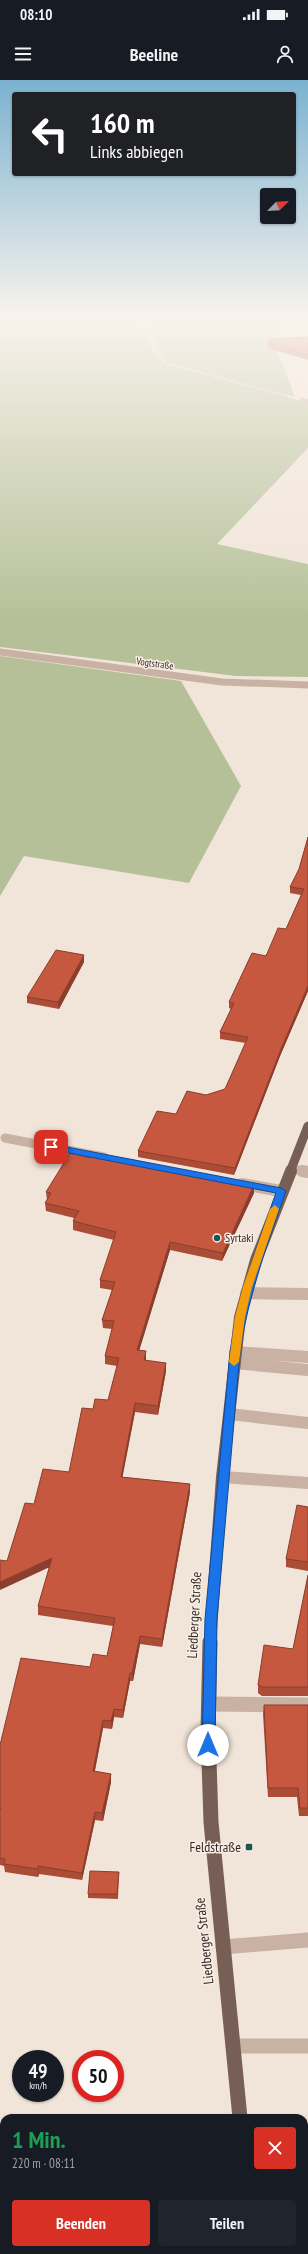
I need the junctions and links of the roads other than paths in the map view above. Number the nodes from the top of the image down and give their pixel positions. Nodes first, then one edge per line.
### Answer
1 (0, 652) edge
2 (308, 685) edge
3 (308, 1126) edge
4 (5, 1138) dead end
5 (112, 1159) edge
6 (290, 1169) junction
7 (308, 1172) edge
8 (235, 1182) edge
9 (281, 1191) junction
10 (246, 1293) junction
11 (308, 1294) edge
12 (234, 1357) junction
13 (308, 1358) edge
14 (308, 1370) edge
15 (229, 1414) junction
16 (308, 1423) edge
17 (222, 1477) junction
18 (308, 1483) edge
19 (209, 1704) junction
20 (308, 1705) edge
21 (308, 1940) edge
22 (223, 1946) junction
23 (233, 2046) junction
24 (308, 2046) edge
25 (240, 2114) edge

1 - 2 street, Vogtstraße
3 - 6 main road, Liedberger Straße
4 - 5 street
6 - 7 street
6 - 9 main road, Liedberger Straße
8 - 9 street
9 - 10 main road, Liedberger Straße
10 - 11 street
10 - 12 main road, Liedberger Straße
12 - 13 street
12 - 14 street
12 - 15 main road, Liedberger Straße
15 - 16 street
15 - 17 main road, Liedberger Straße
17 - 18 street
17 - 19 main road, Liedberger Straße
19 - 20 street
19 - 22 main road, Liedberger Straße
21 - 22 street
22 - 23 main road, Liedberger Straße
23 - 24 street
23 - 25 main road, Liedberger Straße

